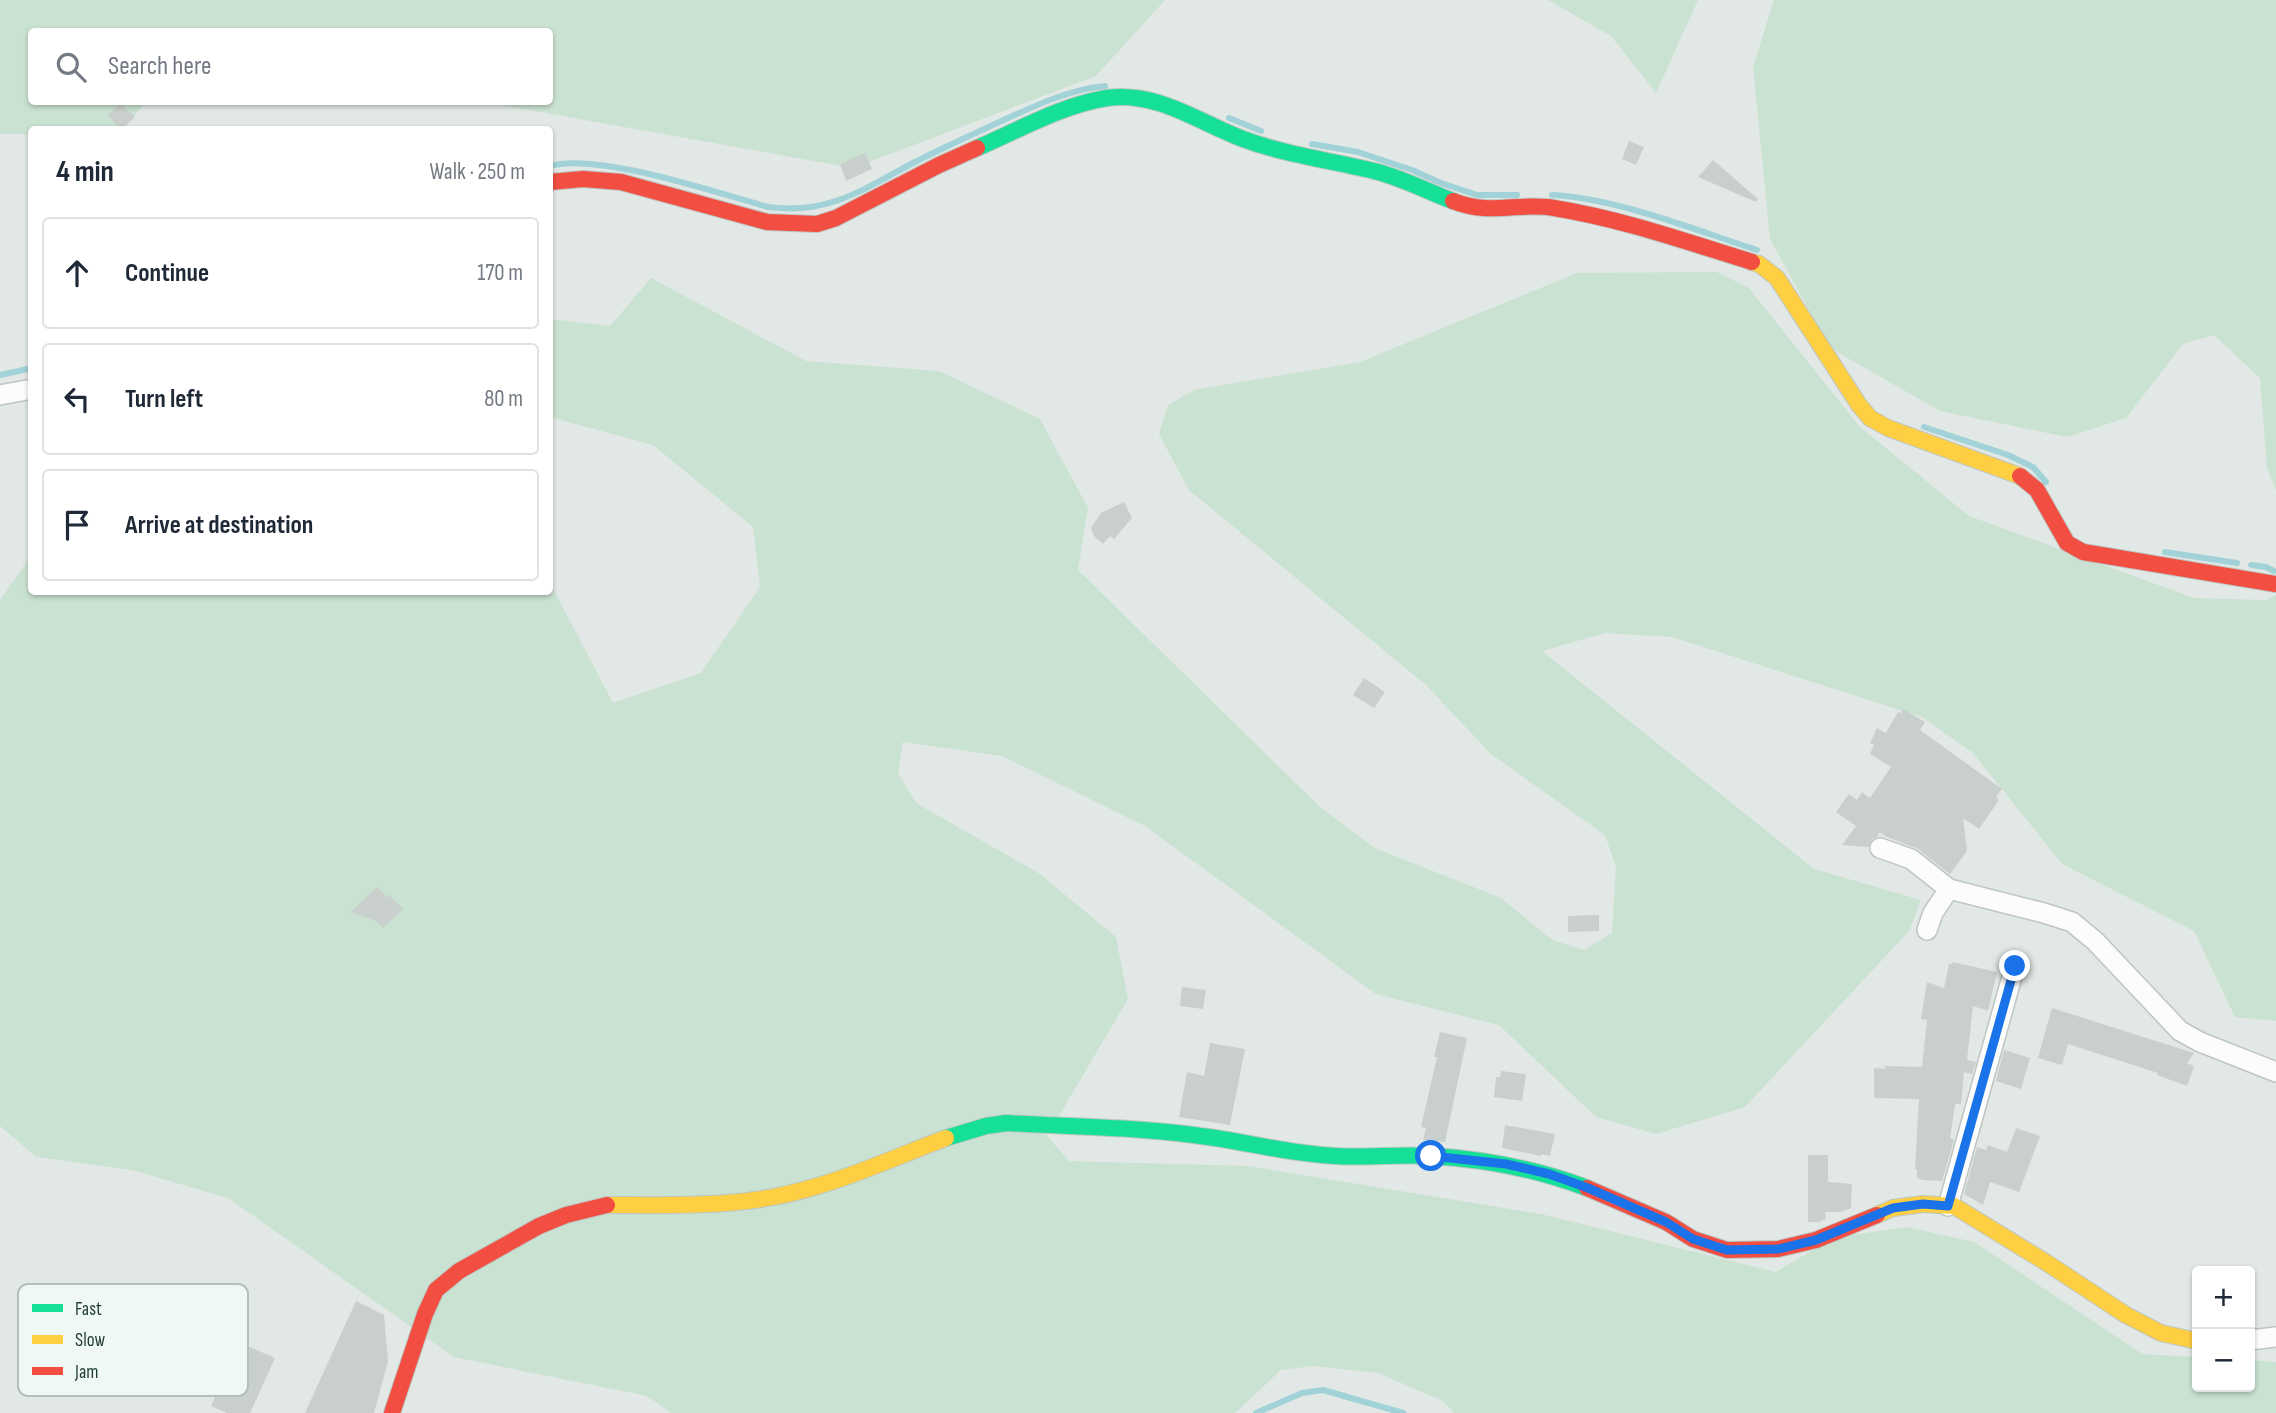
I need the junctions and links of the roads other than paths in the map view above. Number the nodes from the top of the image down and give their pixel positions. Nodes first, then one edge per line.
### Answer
1 (553, 183) edge
2 (28, 390) edge
3 (0, 395) edge
4 (2276, 584) edge
5 (1880, 848) dead end
6 (1949, 888) junction
7 (1927, 930) dead end
8 (2015, 966) dead end
9 (2276, 1072) edge
10 (1948, 1206) junction
11 (2276, 1337) edge
12 (2255, 1339) edge
13 (2192, 1340) edge
14 (392, 1413) edge

1 - 4 street
2 - 3 street
5 - 6 street
6 - 7 street
6 - 9 street
8 - 10 street
10 - 13 street
10 - 14 street
11 - 12 street

